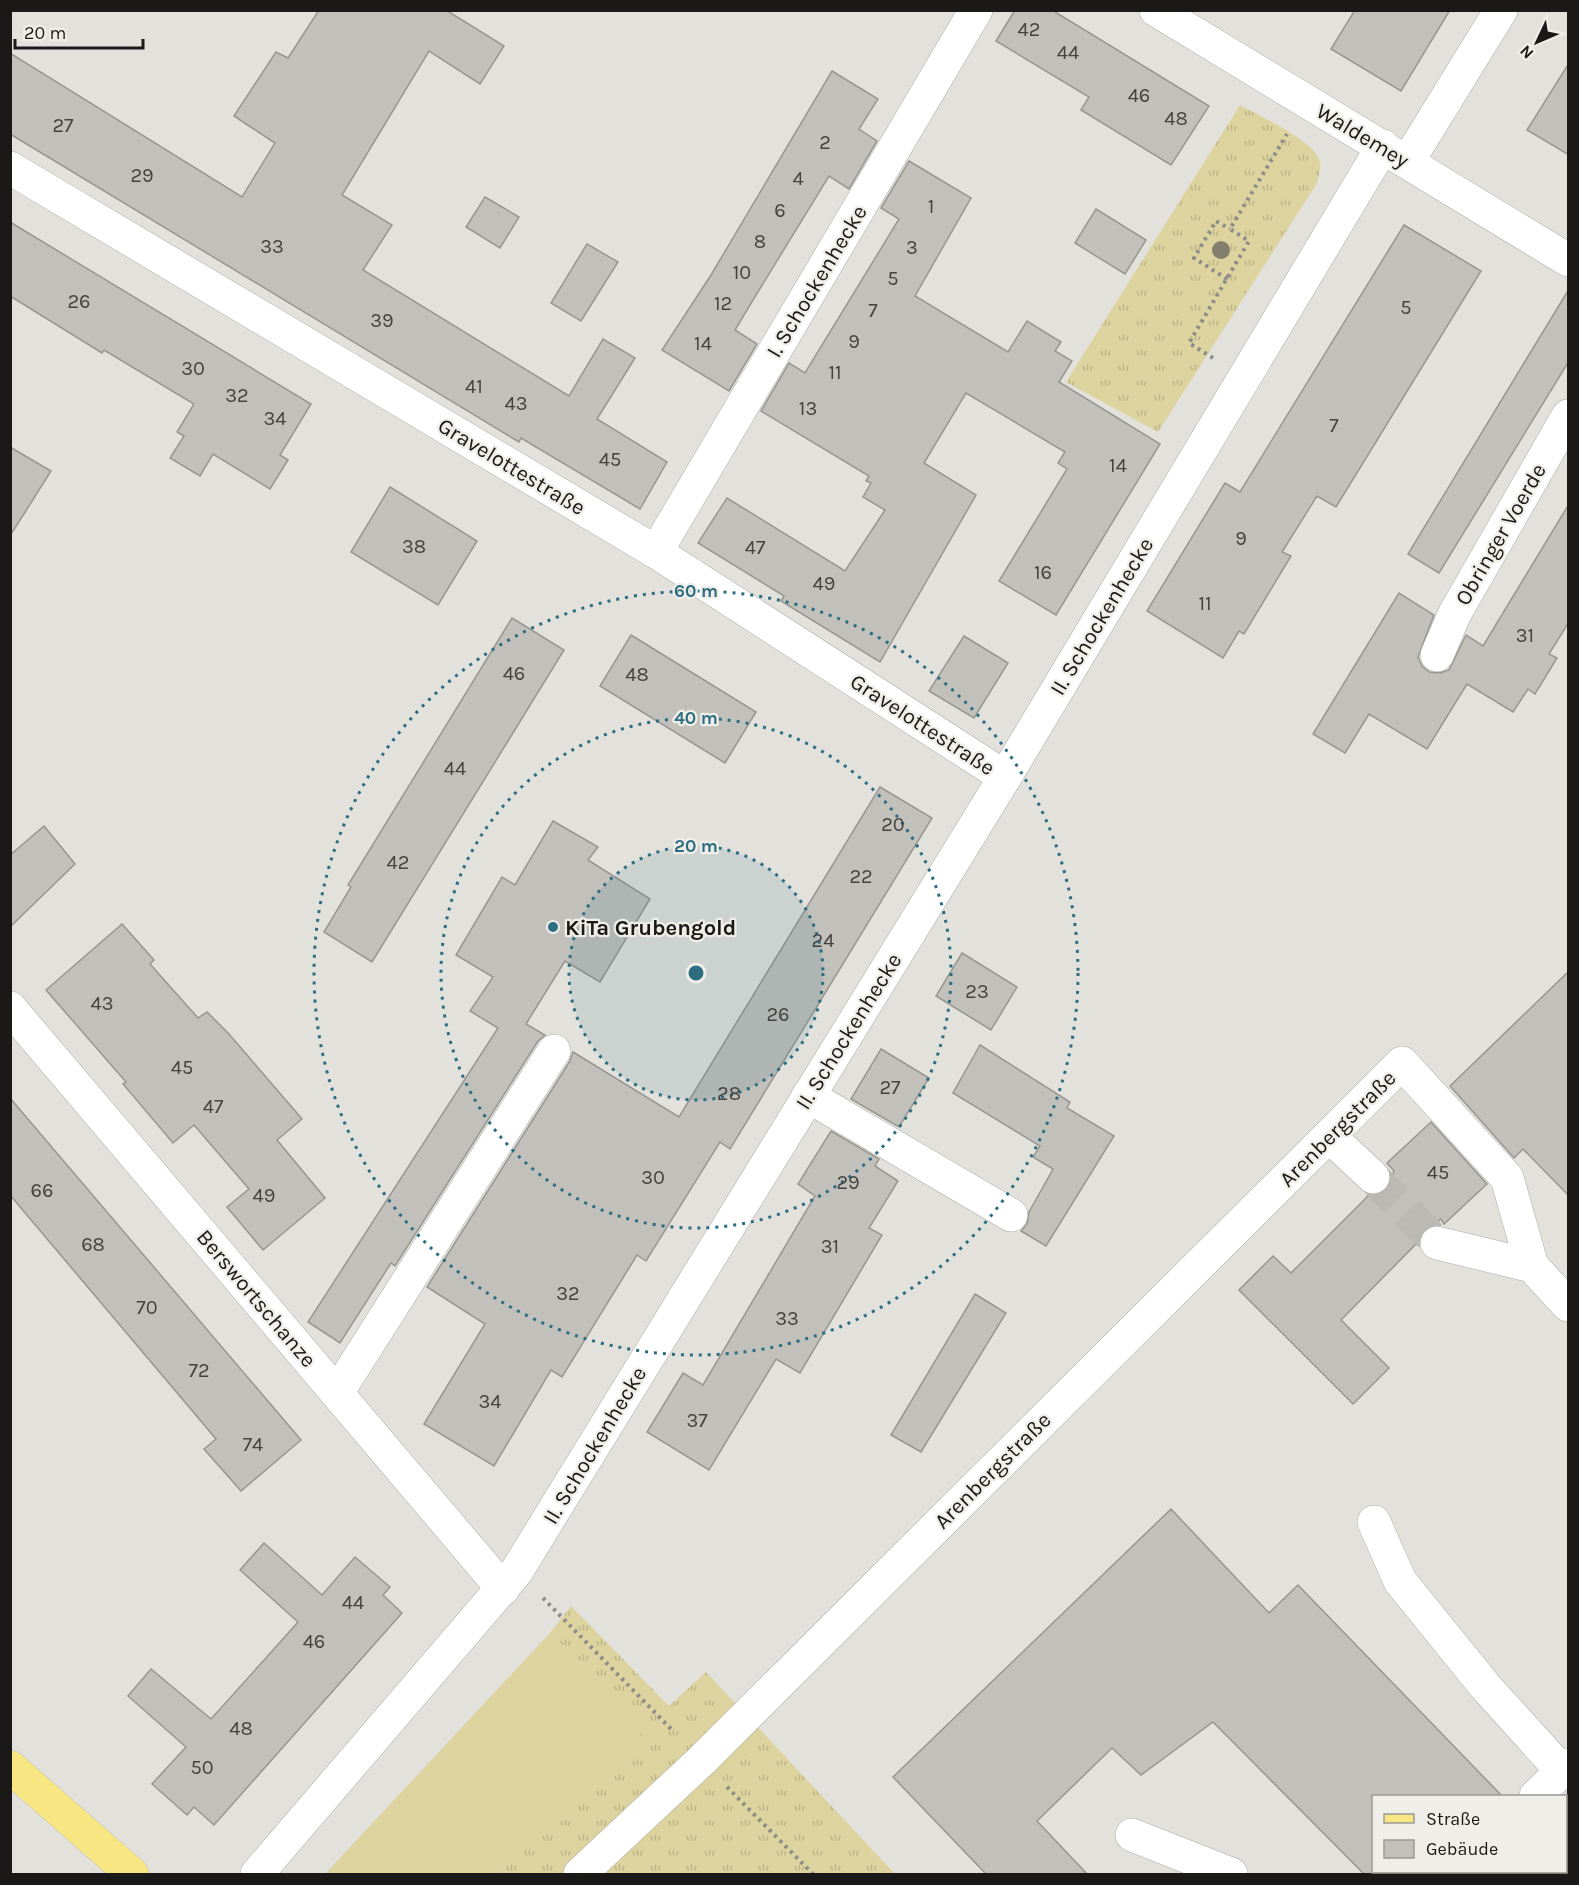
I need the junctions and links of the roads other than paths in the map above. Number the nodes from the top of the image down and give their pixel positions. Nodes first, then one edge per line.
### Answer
1 (976, 10) edge
2 (1156, 10) edge
3 (1501, 10) edge
4 (1396, 154) junction
5 (10, 168) edge
6 (1569, 261) edge
7 (1569, 416) edge
8 (656, 552) junction
9 (1437, 655) dead end
10 (1005, 777) junction
11 (10, 1008) edge
12 (554, 1051) dead end
13 (808, 1096) junction
14 (1329, 1136) junction
15 (1373, 1178) tunnel mouth
16 (1011, 1215) dead end
17 (1437, 1243) tunnel mouth
18 (1532, 1266) junction
19 (1569, 1305) edge
20 (335, 1390) junction
21 (1374, 1522) dead end
22 (509, 1581) junction
23 (10, 1767) edge
24 (1565, 1768) edge
25 (1538, 1795) edge
26 (1132, 1835) dead end
27 (132, 1875) edge
28 (257, 1875) edge
29 (580, 1875) edge
30 (1231, 1875) edge

1 - 8 street, I. Schockenhecke
2 - 4 street, Waldemey
3 - 4 street, II. Schockenhecke
4 - 6 street, Waldemey
4 - 10 street, II. Schockenhecke
5 - 8 street, Gravelottestraße
7 - 9 street, Obringer Voerde
8 - 10 street, Gravelottestraße
10 - 13 street, II. Schockenhecke
11 - 20 street, Berswortschanze
12 - 20 street
13 - 16 street
13 - 22 street, II. Schockenhecke
14 - 15 street
14 - 18 street, Arenbergstraße
14 - 29 street, Arenbergstraße
17 - 18 street
18 - 19 street
20 - 22 street, Berswortschanze
21 - 24 street
22 - 28 street, II. Schockenhecke
23 - 27 main road
24 - 25 street
26 - 30 street

